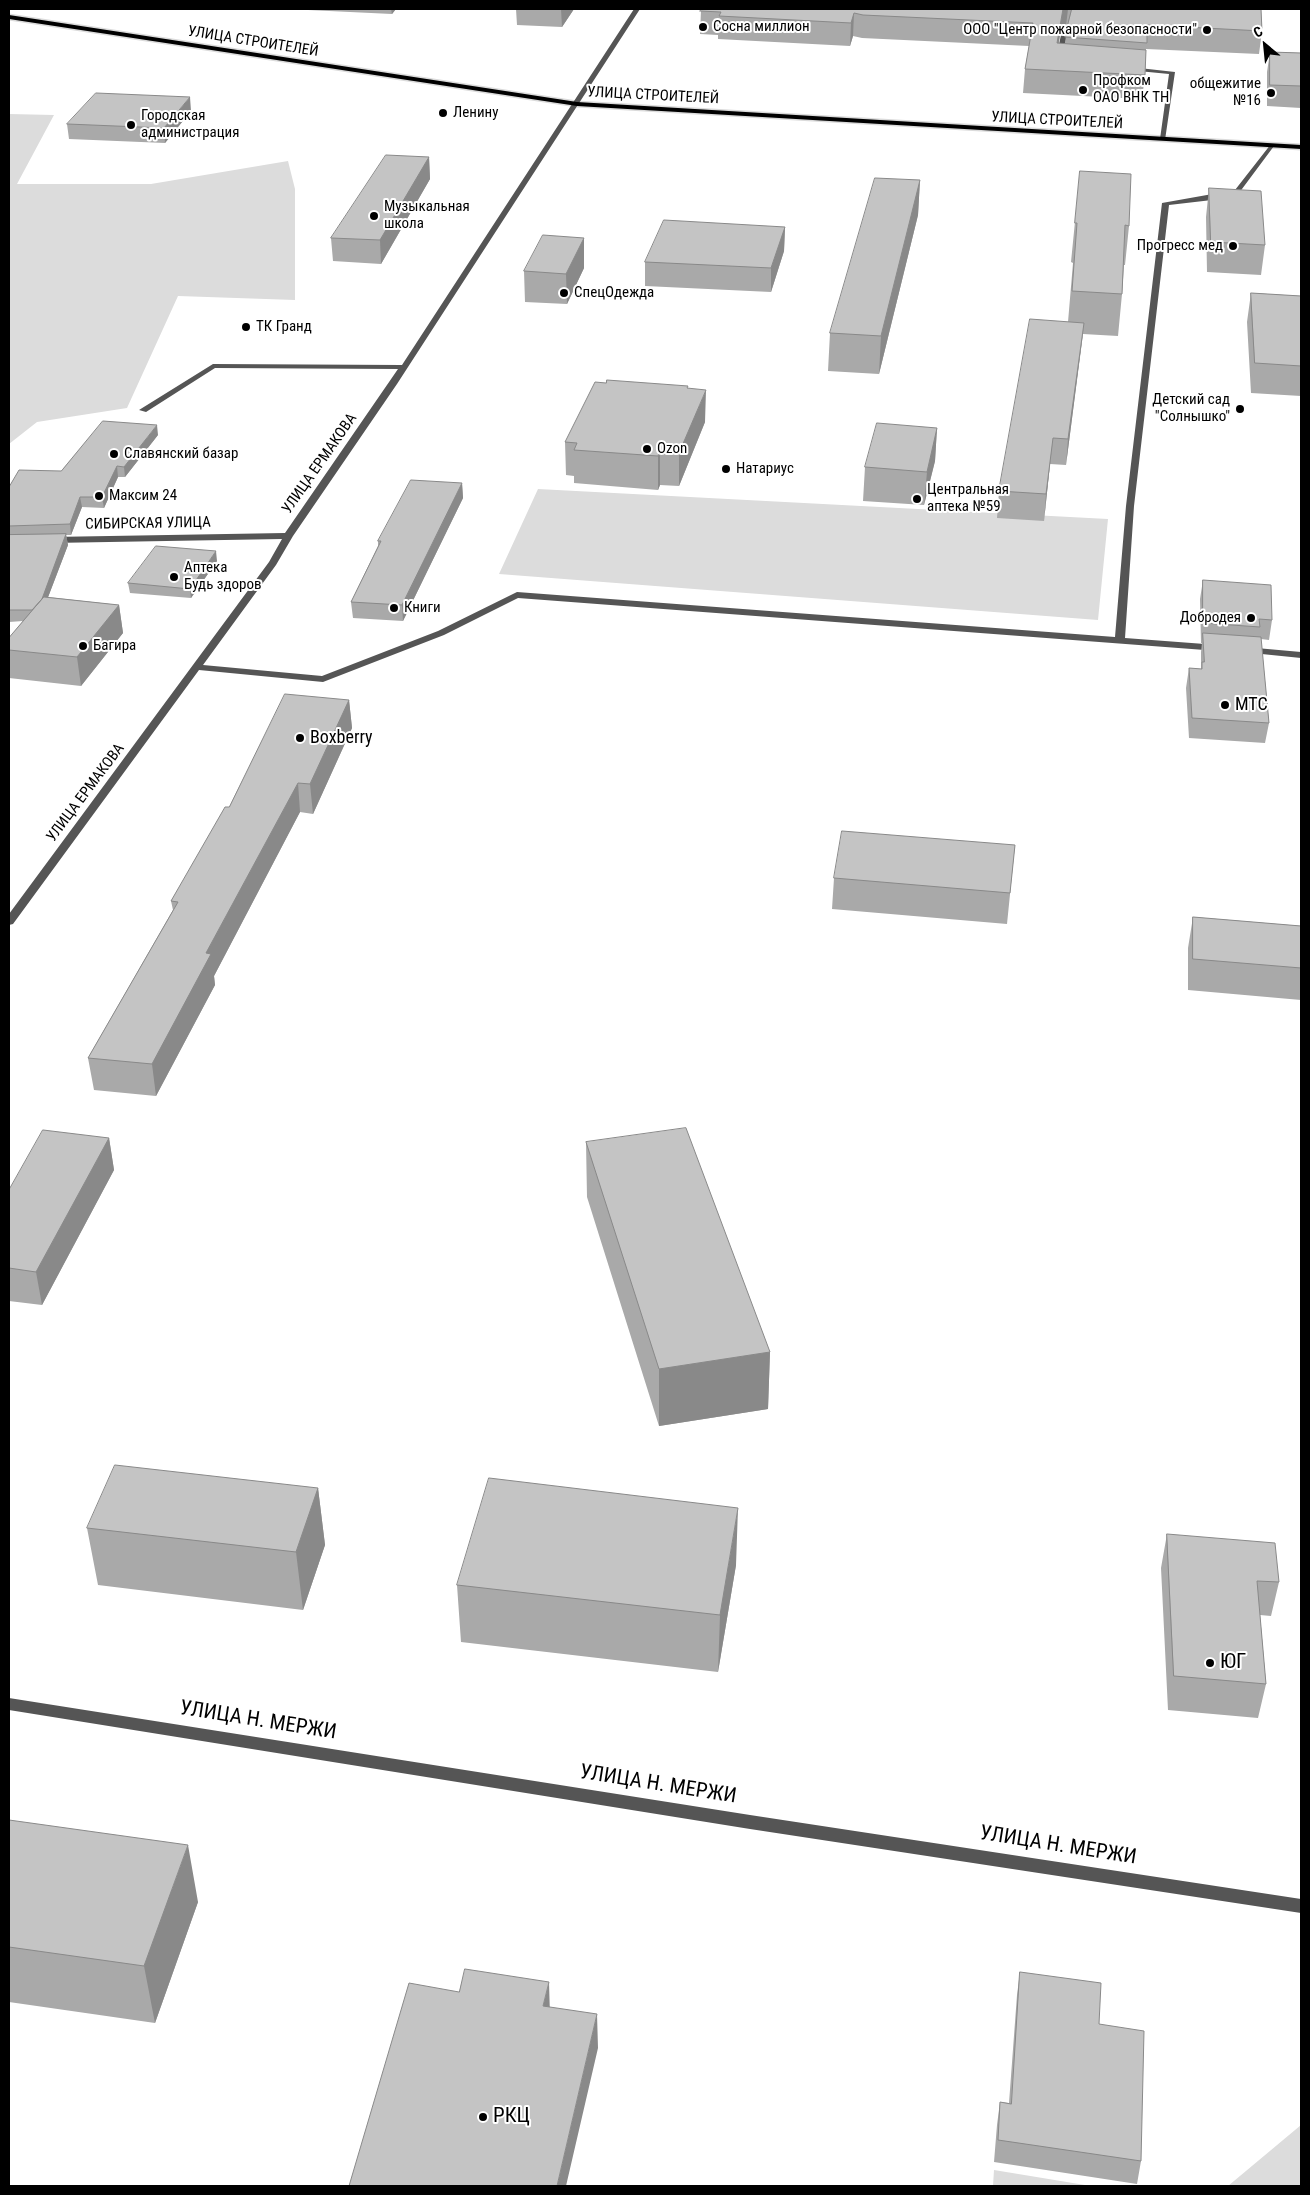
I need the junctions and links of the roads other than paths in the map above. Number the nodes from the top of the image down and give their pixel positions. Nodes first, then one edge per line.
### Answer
1 (637, 9) edge
2 (9, 17) edge
3 (1065, 30) edge
4 (1067, 65) edge
5 (1124, 68) edge
6 (577, 104) junction
7 (1163, 139) junction
8 (1270, 146) junction
9 (1301, 147) edge
10 (404, 367) junction
11 (143, 410) dead end
12 (288, 536) junction
13 (38, 540) edge
14 (1120, 641) junction
15 (1301, 654) edge
16 (198, 667) junction
17 (9, 922) edge
18 (9, 1704) edge
19 (1301, 1906) edge

1 - 6 street, УЛИЦА ЕРМАКОВА
2 - 6 main road, УЛИЦА СТРОИТЕЛЕЙ
3 - 4 street
5 - 7 street
6 - 7 main road, УЛИЦА СТРОИТЕЛЕЙ
6 - 10 street, УЛИЦА ЕРМАКОВА
7 - 8 main road, УЛИЦА СТРОИТЕЛЕЙ
8 - 9 main road, УЛИЦА СТРОИТЕЛЕЙ
8 - 14 street
10 - 11 street
10 - 12 street, УЛИЦА ЕРМАКОВА
12 - 13 street, СИБИРСКАЯ УЛИЦА
12 - 16 street, УЛИЦА ЕРМАКОВА
14 - 15 street
14 - 16 street
16 - 17 street, УЛИЦА ЕРМАКОВА
18 - 19 street, УЛИЦА Н. МЕРЖИ

